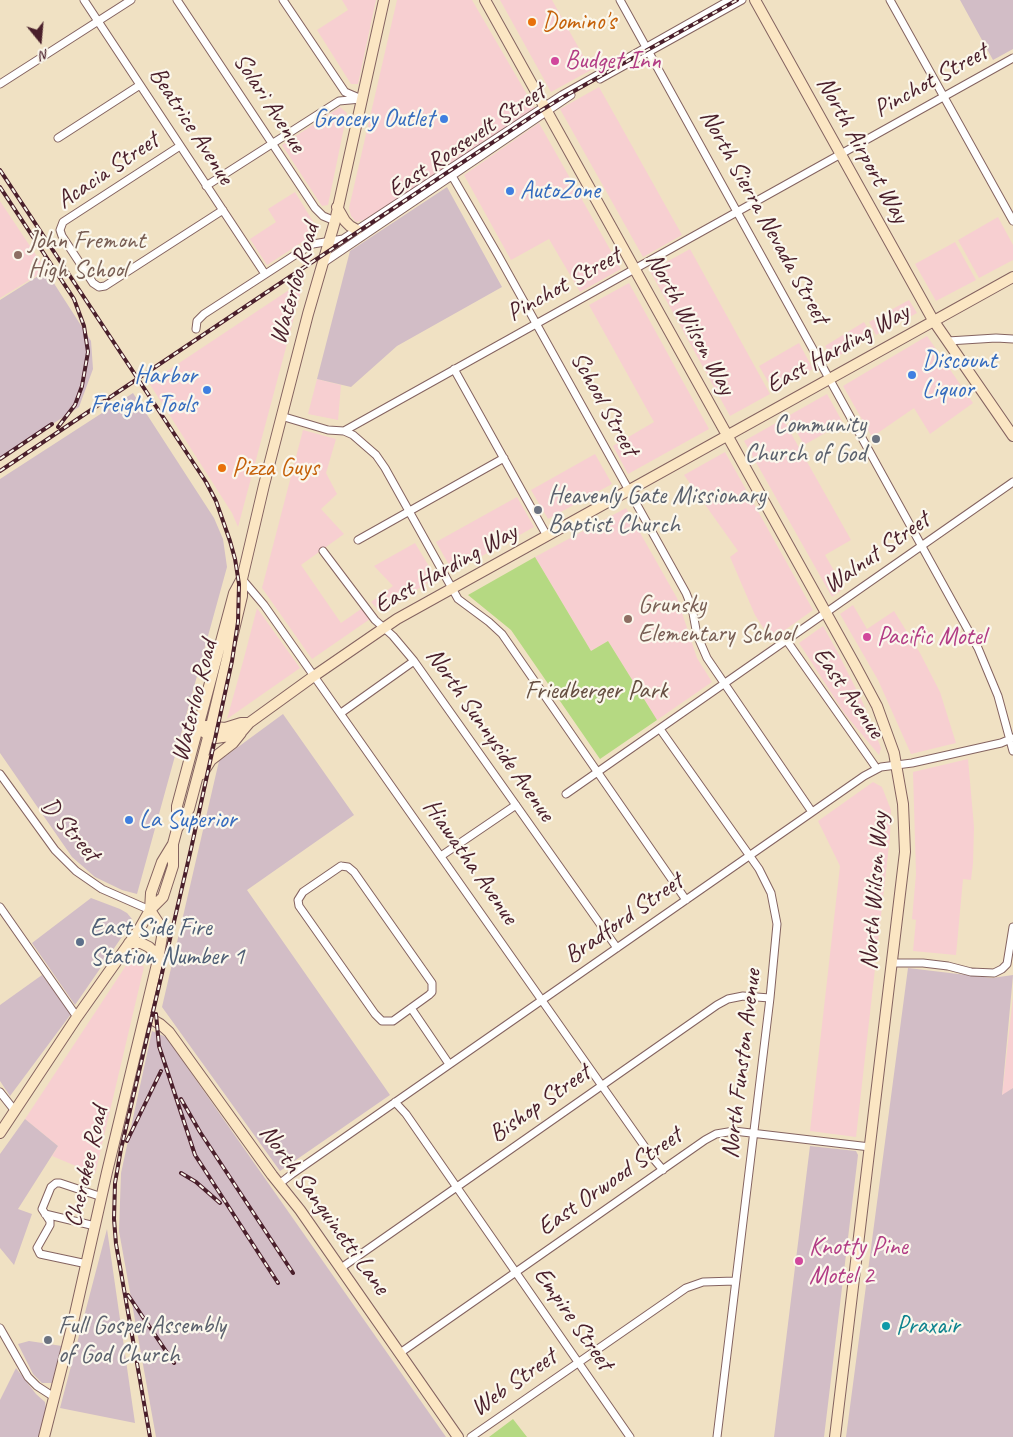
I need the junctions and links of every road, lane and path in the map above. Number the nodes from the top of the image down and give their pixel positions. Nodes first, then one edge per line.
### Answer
1 (84, 0) edge
2 (131, 0) edge
3 (177, 0) edge
4 (283, 0) edge
5 (384, 0) edge
6 (485, 0) edge
7 (620, 0) edge
8 (730, 0) edge
9 (742, 0) edge
10 (755, 0) edge
11 (890, 0) edge
12 (98, 21) junction
13 (648, 49) junction
14 (1013, 58) edge
15 (0, 84) edge
16 (140, 85) junction
17 (943, 96) junction
18 (361, 99) junction
19 (546, 109) junction
20 (58, 138) dead end
21 (272, 144) junction
22 (180, 146) junction
23 (840, 154) junction
24 (451, 173) junction
25 (206, 186) junction
26 (337, 207) junction
27 (222, 210) junction
28 (737, 211) junction
29 (334, 221) junction
30 (1013, 221) edge
31 (357, 230) junction
32 (329, 242) junction
33 (322, 263) junction
34 (635, 268) junction
35 (264, 274) junction
36 (1013, 277) edge
37 (933, 320) junction
38 (536, 323) junction
39 (196, 328) dead end
40 (1013, 339) edge
41 (948, 341) junction
42 (454, 369) junction
43 (830, 378) junction
44 (281, 416) junction
45 (344, 431) junction
46 (728, 435) junction
47 (1013, 436) edge
48 (504, 458) junction
49 (1013, 482) edge
50 (629, 490) junction
51 (408, 511) junction
52 (547, 536) junction
53 (358, 540) dead end
54 (923, 546) junction
55 (323, 551) dead end
56 (242, 579) junction
57 (451, 589) junction
58 (827, 613) junction
59 (383, 628) junction
60 (787, 640) junction
61 (414, 661) junction
62 (314, 676) junction
63 (724, 684) junction
64 (340, 713) junction
65 (246, 726) junction
66 (197, 727) junction
67 (660, 729) junction
68 (210, 731) junction
69 (1012, 739) edge
70 (1013, 751) edge
71 (897, 765) junction
72 (877, 769) junction
73 (598, 772) junction
74 (0, 774) edge
75 (196, 784) junction
76 (566, 794) dead end
77 (516, 805) junction
78 (812, 812) junction
79 (177, 829) junction
80 (441, 856) junction
81 (750, 856) junction
82 (686, 900) junction
83 (0, 906) edge
84 (150, 910) junction
85 (1013, 927) edge
86 (129, 943) junction
87 (616, 948) junction
88 (158, 960) junction
89 (892, 963) junction
90 (770, 998) junction
91 (543, 1000) junction
92 (411, 1008) junction
93 (77, 1016) junction
94 (146, 1016) junction
95 (449, 1064) junction
96 (602, 1085) junction
97 (0, 1092) edge
98 (395, 1102) junction
99 (15, 1111) junction
100 (0, 1133) edge
101 (754, 1133) junction
102 (870, 1147) junction
103 (663, 1170) junction
104 (279, 1184) junction
105 (456, 1186) junction
106 (102, 1197) junction
107 (45, 1214) junction
108 (95, 1226) junction
109 (87, 1264) junction
110 (340, 1268) junction
111 (516, 1272) junction
112 (735, 1281) junction
113 (0, 1328) edge
114 (400, 1353) junction
115 (578, 1363) junction
116 (54, 1398) junction
117 (44, 1437) edge
118 (458, 1437) edge
119 (471, 1437) edge
120 (630, 1437) edge
121 (717, 1437) edge
122 (836, 1437) edge

1 - 12 street, Beatrice Avenue
2 - 12 street
3 - 21 street, Solari Avenue
4 - 18 street
5 - 18 main road, Waterloo Road
6 - 19 main road, North Wilson Way
7 - 13 street, North Sierra Nevada Street
8 - 13 street, East Roosevelt Street
9 - 13 street, East Roosevelt Street
10 - 23 main road, North Airport Way
11 - 17 street
12 - 15 street
12 - 16 street, Beatrice Avenue
13 - 19 street, East Roosevelt Street
13 - 28 street, North Sierra Nevada Street
14 - 17 street, Pinchot Street
16 - 20 street
16 - 22 street, Beatrice Avenue
17 - 23 street, Pinchot Street
17 - 30 street
18 - 21 street
18 - 26 main road, Waterloo Road
19 - 24 street, East Roosevelt Street
19 - 34 main road, North Wilson Way
21 - 25 street
21 - 29 street, Solari Avenue
22 - 25 street, Beatrice Avenue
22 - 27 street, Acacia Street
23 - 28 street, Pinchot Street
23 - 37 main road, North Airport Way
24 - 31 street, East Roosevelt Street
24 - 33 street, East Roosevelt Street
24 - 38 street, School Street
25 - 27 street, Beatrice Avenue
26 - 29 main road, Waterloo Road
26 - 31 main road
27 - 35 street, Beatrice Avenue
28 - 34 street, Pinchot Street
28 - 43 street, North Sierra Nevada Street
29 - 32 main road, Waterloo Road
31 - 32 street, East Roosevelt Street
32 - 33 main road, Waterloo Road
32 - 35 street, East Roosevelt Street
33 - 44 main road, Waterloo Road
34 - 38 street, Pinchot Street
34 - 46 main road, North Wilson Way
35 - 39 street, East Roosevelt Street
36 - 37 main road, East Harding Way
37 - 41 main road, North Airport Way
37 - 43 main road, East Harding Way
38 - 42 street, Pinchot Street
38 - 50 street, School Street
40 - 41 street
41 - 47 main road, North Airport Way
42 - 45 street, Pinchot Street
42 - 48 street
43 - 46 main road, East Harding Way
43 - 54 street, North Sierra Nevada Street
44 - 45 street
44 - 56 main road, Waterloo Road
45 - 51 street
46 - 50 main road, East Harding Way
46 - 58 main road, North Wilson Way
48 - 51 street
48 - 52 street
49 - 54 street, Walnut Street
50 - 52 main road, East Harding Way
50 - 63 street, School Street
51 - 53 street
51 - 57 street
52 - 57 main road, East Harding Way
54 - 58 street, Walnut Street
54 - 69 street, North Sierra Nevada Street
55 - 59 street, North Sunnyside Avenue
56 - 62 street, Hiawatha Avenue
56 - 66 main road, Waterloo Road
56 - 68 main road, Waterloo Road
57 - 59 main road, East Harding Way
57 - 73 street
58 - 60 street, Walnut Street
58 - 71 main road, North Wilson Way
59 - 61 street, North Sunnyside Avenue
59 - 62 main road, East Harding Way
60 - 63 street, Walnut Street
60 - 72 street, East Avenue
61 - 64 street
61 - 77 street, North Sunnyside Avenue
62 - 64 street, Hiawatha Avenue
62 - 65 main road, East Harding Way
63 - 67 street, Walnut Street
63 - 78 street, School Street
64 - 80 street, Hiawatha Avenue
65 - 68 main road, East Harding Way
65 - 75 main road
66 - 68 main road
66 - 79 main road, Waterloo Road
67 - 73 street, Walnut Street
67 - 81 street, North Funston Avenue
68 - 75 main road, Waterloo Road
69 - 70 street, North Sierra Nevada Street
69 - 71 street, Bradford Street
71 - 72 street, Bradford Street
71 - 89 main road, North Wilson Way
72 - 78 street, Bradford Street
73 - 76 street, Walnut Street
73 - 82 street
74 - 84 street, D Street
75 - 79 main road, Waterloo Road
77 - 80 street
77 - 87 street, North Sunnyside Avenue
78 - 81 street, Bradford Street
79 - 84 main road, Waterloo Road
80 - 91 street, Hiawatha Avenue
81 - 82 street, Bradford Street
81 - 90 street, North Funston Avenue
82 - 87 street, Bradford Street
83 - 93 street
84 - 86 main road, Waterloo Road
84 - 88 main road, Cherokee Road
85 - 89 street
86 - 88 main road
86 - 93 main road, Waterloo Road
87 - 91 street, Bradford Street
88 - 94 main road, Cherokee Road
89 - 102 main road, North Wilson Way
90 - 96 street, Bishop Street
90 - 101 street, North Funston Avenue
91 - 95 street, Bradford Street
91 - 96 street, Hiawatha Avenue
92 - 92 street
92 - 95 street
93 - 99 main road, Waterloo Road
94 - 104 main road, North Sanguinetti Lane
94 - 106 main road, Cherokee Road
95 - 98 street, Bradford Street
96 - 103 street, Hiawatha Avenue
96 - 105 street, Bishop Street
97 - 99 street
98 - 104 street, Bradford Street
98 - 105 street, Empire Street
99 - 100 main road, Waterloo Road
101 - 102 street, East Orwood Street
101 - 103 street, East Orwood Street
101 - 112 street, North Funston Avenue
102 - 122 main road, North Wilson Way
103 - 111 street, East Orwood Street
104 - 110 main road, North Sanguinetti Lane
105 - 110 street, Bishop Street
105 - 111 street, Empire Street
106 - 107 street
106 - 108 main road, Cherokee Road
107 - 108 street
107 - 109 street
108 - 109 main road, Cherokee Road
109 - 116 main road, Cherokee Road
110 - 114 main road, North Sanguinetti Lane
111 - 114 street, East Orwood Street
111 - 115 street, Empire Street
112 - 115 street, Web Street
112 - 121 street, North Funston Avenue
113 - 116 street
114 - 118 main road, North Sanguinetti Lane
115 - 119 street, Web Street
115 - 120 street, Empire Street
116 - 117 main road, Cherokee Road

